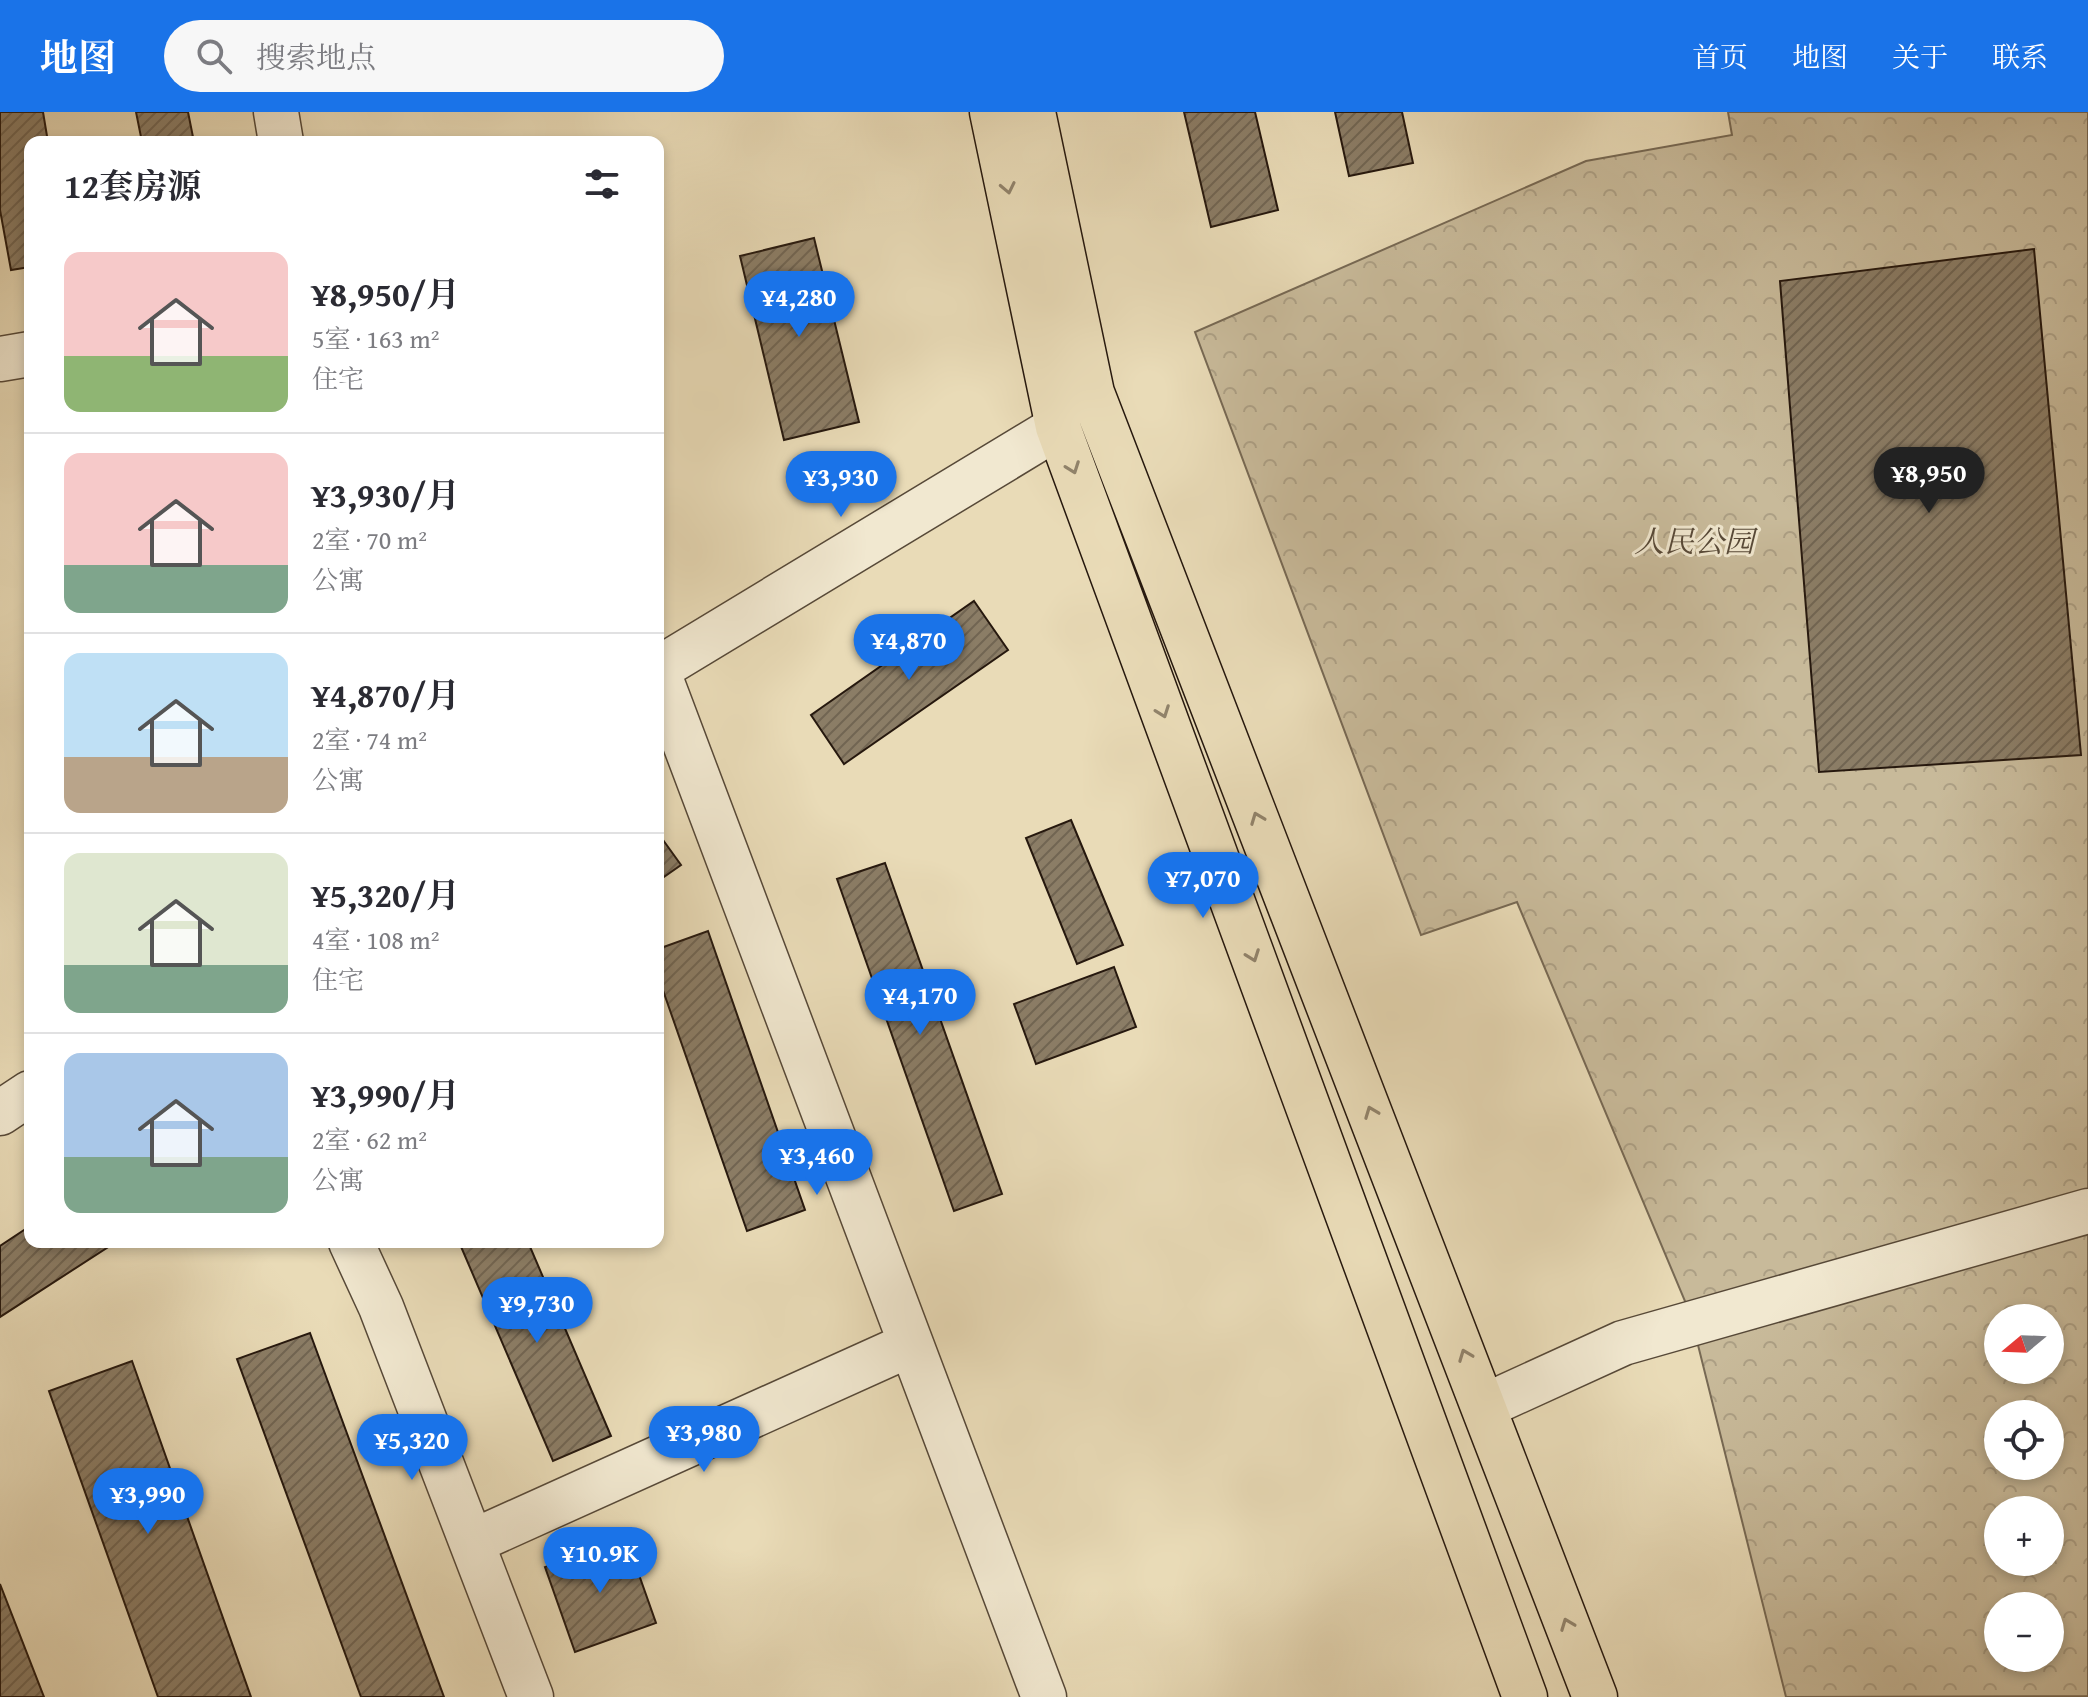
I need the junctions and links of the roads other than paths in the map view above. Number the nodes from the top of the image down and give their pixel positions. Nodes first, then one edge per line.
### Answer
1 (276, 112) edge
2 (992, 112) edge
3 (1033, 112) edge
4 (280, 136) edge
5 (24, 355) edge
6 (0, 359) edge
7 (1058, 427) junction
8 (664, 666) edge
9 (664, 686) edge
10 (24, 1097) edge
11 (0, 1113) edge
12 (2088, 1211) edge
13 (354, 1248) edge
14 (909, 1345) junction
15 (1485, 1406) junction
16 (472, 1542) junction
17 (531, 1697) edge
18 (1044, 1697) edge
19 (1525, 1697) edge
20 (1595, 1697) edge

1 - 4 street
2 -> 7 main road
15 -> 3 main road
5 - 6 street
7 - 8 street
7 -> 19 main road
9 - 14 street
10 - 11 street
12 - 15 street
13 - 16 street
14 - 16 street
14 - 18 street
20 -> 15 main road
16 - 17 street

